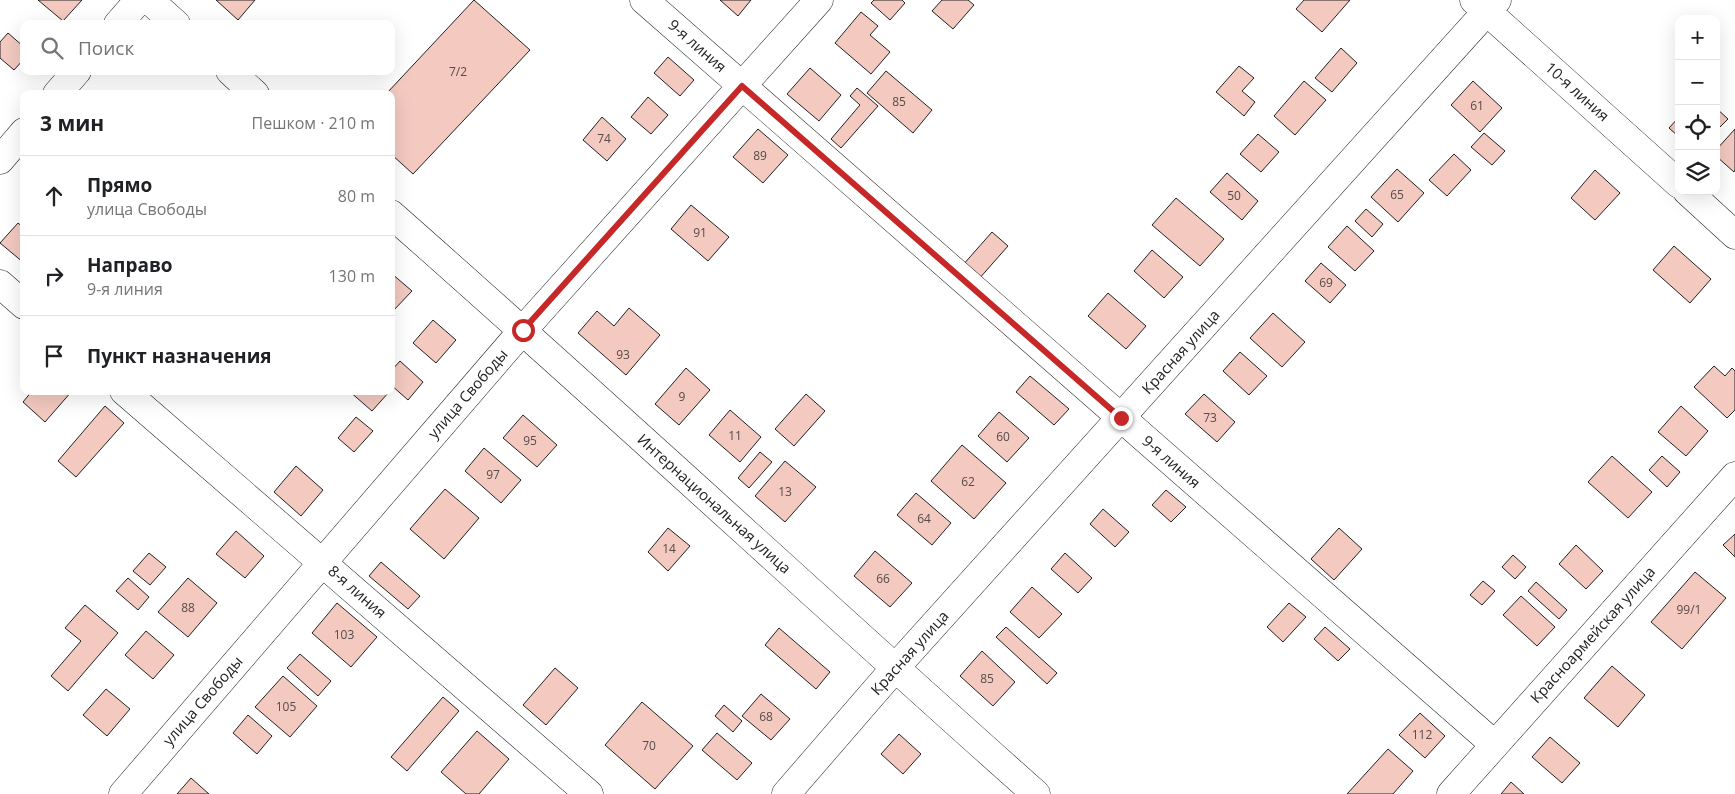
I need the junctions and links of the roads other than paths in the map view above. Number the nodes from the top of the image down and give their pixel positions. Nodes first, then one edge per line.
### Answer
1 (139, 0) edge
2 (149, 0) edge
3 (644, 0) edge
4 (819, 0) edge
5 (1486, 4) edge
6 (122, 20) edge
7 (172, 20) edge
8 (74, 75) edge
9 (234, 75) edge
10 (742, 86) junction
11 (60, 90) edge
12 (251, 90) edge
13 (20, 137) edge
14 (0, 160) edge
15 (1675, 180) edge
16 (1691, 195) edge
17 (395, 218) edge
18 (1735, 235) edge
19 (0, 284) edge
20 (20, 302) edge
21 (523, 330) junction
22 (129, 395) edge
23 (1121, 418) junction
24 (1735, 476) edge
25 (322, 562) junction
26 (895, 668) junction
27 (1494, 745) junction
28 (123, 794) edge
29 (589, 794) edge
30 (786, 794) edge
31 (1036, 794) edge
32 (1451, 794) edge

1 - 6 street
2 - 7 street
3 - 10 street, 9-я линия
4 - 10 street, улица Свободы
5 - 15 street, 10-я линия
5 - 23 street, Красная улица
8 - 11 street
9 - 12 street
10 - 21 street, улица Свободы
10 - 23 street, 9-я линия
13 - 14 street
16 - 18 street
17 - 21 street, Интернациональная улица
19 - 20 street
21 - 25 street, улица Свободы
21 - 26 street, Интернациональная улица
22 - 25 street, 8-я линия
23 - 26 street, Красная улица
23 - 27 street, 9-я линия
24 - 27 street, Красноармейская улица
25 - 28 street, улица Свободы
25 - 29 street, 8-я линия
26 - 30 street, Красная улица
26 - 31 street, Интернациональная улица
27 - 32 street, Красноармейская улица

